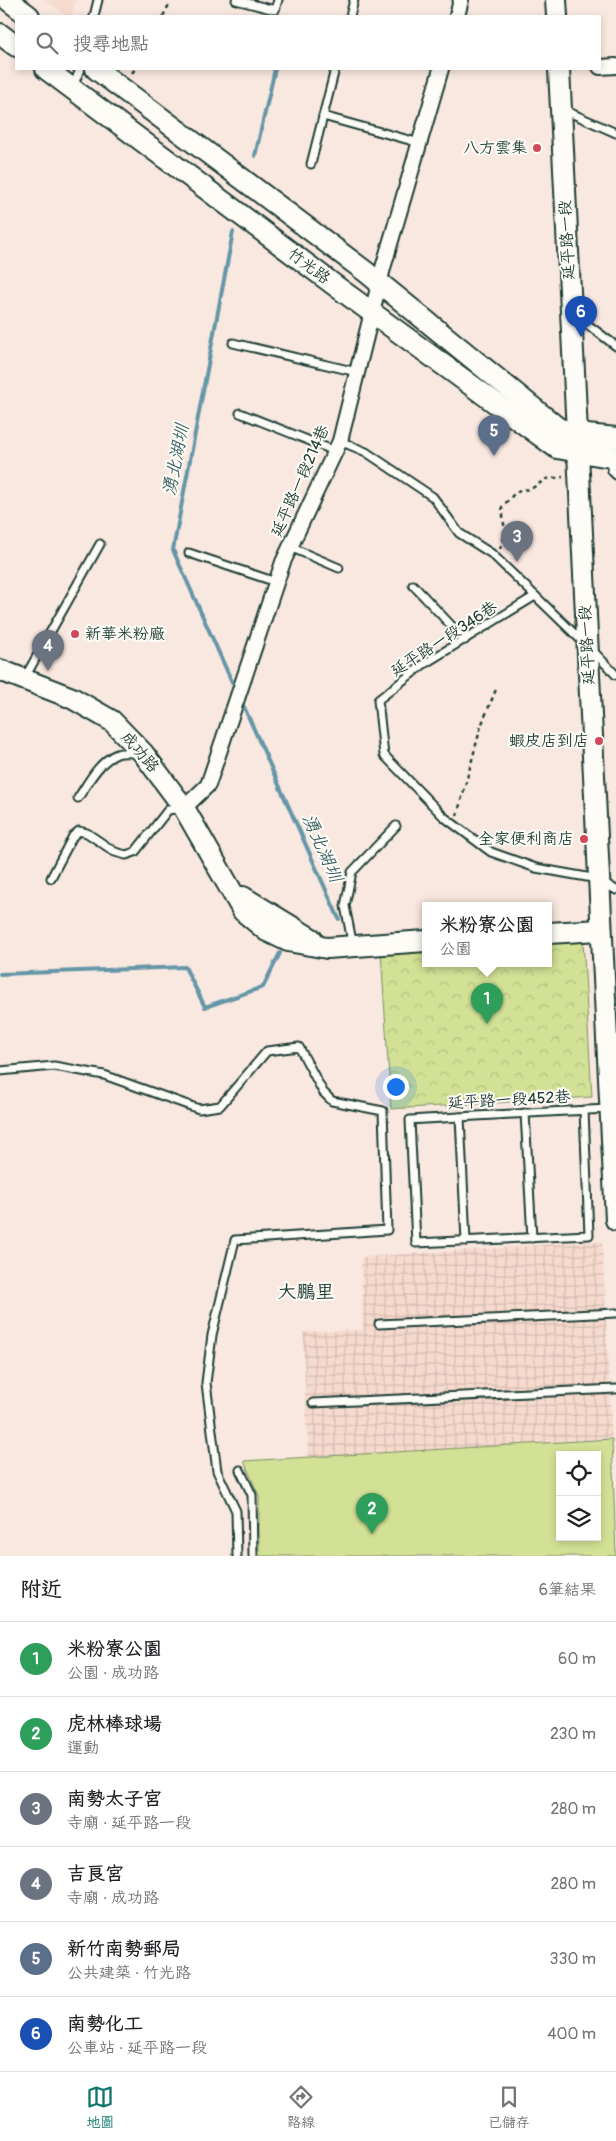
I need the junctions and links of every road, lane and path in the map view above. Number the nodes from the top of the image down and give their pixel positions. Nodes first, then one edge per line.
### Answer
1 (8, 0) edge
2 (98, 0) edge
3 (236, 0) edge
4 (278, 0) edge
5 (354, 0) edge
6 (461, 0) edge
7 (556, 0) edge
8 (170, 3) dead end
9 (28, 15) edge
10 (94, 15) edge
11 (164, 15) edge
12 (350, 15) edge
13 (457, 15) edge
14 (556, 15) edge
15 (0, 34) edge
16 (15, 45) edge
17 (616, 66) edge
18 (601, 67) edge
19 (47, 70) edge
20 (80, 70) edge
21 (97, 70) edge
22 (134, 70) edge
23 (335, 70) edge
24 (441, 70) edge
25 (559, 70) edge
26 (132, 73) dead end
27 (73, 88) junction
28 (561, 109) junction
29 (323, 116) junction
30 (616, 133) edge
31 (420, 143) junction
32 (311, 164) dead end
33 (379, 284) junction
34 (372, 311) junction
35 (571, 312) junction
36 (233, 343) dead end
37 (616, 346) edge
38 (357, 372) junction
39 (240, 414) dead end
40 (616, 438) edge
41 (577, 443) junction
42 (337, 446) junction
43 (615, 464) edge
44 (579, 478) junction
45 (100, 544) dead end
46 (290, 547) junction
47 (189, 554) dead end
48 (495, 557) junction
49 (339, 568) dead end
50 (276, 582) junction
51 (413, 585) dead end
52 (535, 596) junction
53 (465, 640) junction
54 (587, 645) junction
55 (0, 670) edge
56 (616, 675) edge
57 (24, 679) junction
58 (496, 687) dead end
59 (143, 753) junction
60 (78, 798) dead end
61 (184, 808) junction
62 (455, 825) junction
63 (396, 826) dead end
64 (51, 878) dead end
65 (598, 878) junction
66 (616, 890) edge
67 (600, 930) junction
68 (552, 933) edge
69 (422, 941) edge
70 (353, 946) junction
71 (0, 1071) edge
72 (610, 1109) junction
73 (584, 1110) junction
74 (525, 1114) junction
75 (460, 1117) junction
76 (616, 1220) edge
77 (532, 1238) junction
78 (466, 1241) junction
79 (616, 1313) edge
80 (379, 1324) dead end
81 (616, 1389) edge
82 (313, 1403) dead end
83 (240, 1470) dead end
84 (237, 1556) edge
85 (253, 1556) edge

1 - 9 street
2 - 10 lane
3 - 4 lane
5 - 12 lane
6 - 13 street
7 - 14 street
8 - 11 path
15 - 16 street
17 - 18 street
19 - 27 street, 竹光路
20 - 27 lane
21 - 33 street, 竹光路
22 - 26 path
23 - 29 lane
24 - 31 street, 延平路一段214巷
25 - 28 street, 延平路一段
27 - 34 street, 竹光路
28 - 30 lane
28 - 35 street, 延平路一段
29 - 31 lane
29 - 32 lane
31 - 33 street, 延平路一段214巷
33 - 34 street, 延平路一段214巷
33 - 41 street, 竹光路
34 - 38 street, 延平路一段214巷
34 - 41 street, 竹光路
35 - 37 lane
35 - 41 street, 延平路一段
36 - 38 lane
38 - 42 street, 延平路一段214巷
39 - 42 lane
40 - 41 street
41 - 43 street
41 - 44 street, 延平路一段
42 - 46 street, 延平路一段214巷
42 - 48 lane
44 - 48 path
44 - 54 street, 延平路一段
45 - 57 lane
46 - 49 lane
46 - 50 street, 延平路一段214巷
47 - 50 lane
48 - 52 lane
50 - 61 street, 延平路一段214巷
51 - 53 lane
52 - 53 lane, 延平路一段346巷
52 - 54 lane
53 - 62 lane, 延平路一段346巷
54 - 56 lane
54 - 65 street, 延平路一段
55 - 57 street, 成功路
57 - 59 street, 成功路
58 - 62 path
59 - 60 lane
59 - 61 street, 成功路
61 - 64 lane
61 - 70 street, 成功路
62 - 65 lane, 延平路一段346巷
63 - 70 lane
65 - 66 lane
65 - 67 street, 延平路一段
67 - 68 street
67 - 72 street, 延平路一段
69 - 70 street, 成功路
71 - 84 lane
72 - 73 lane, 延平路一段452巷
72 - 76 street, 延平路一段
73 - 74 lane, 延平路一段452巷
73 - 77 lane
74 - 75 lane, 延平路一段452巷
74 - 77 lane
75 - 78 lane
75 - 78 lane, 延平路一段452巷
77 - 78 lane
79 - 80 lane
81 - 82 lane
83 - 85 lane

